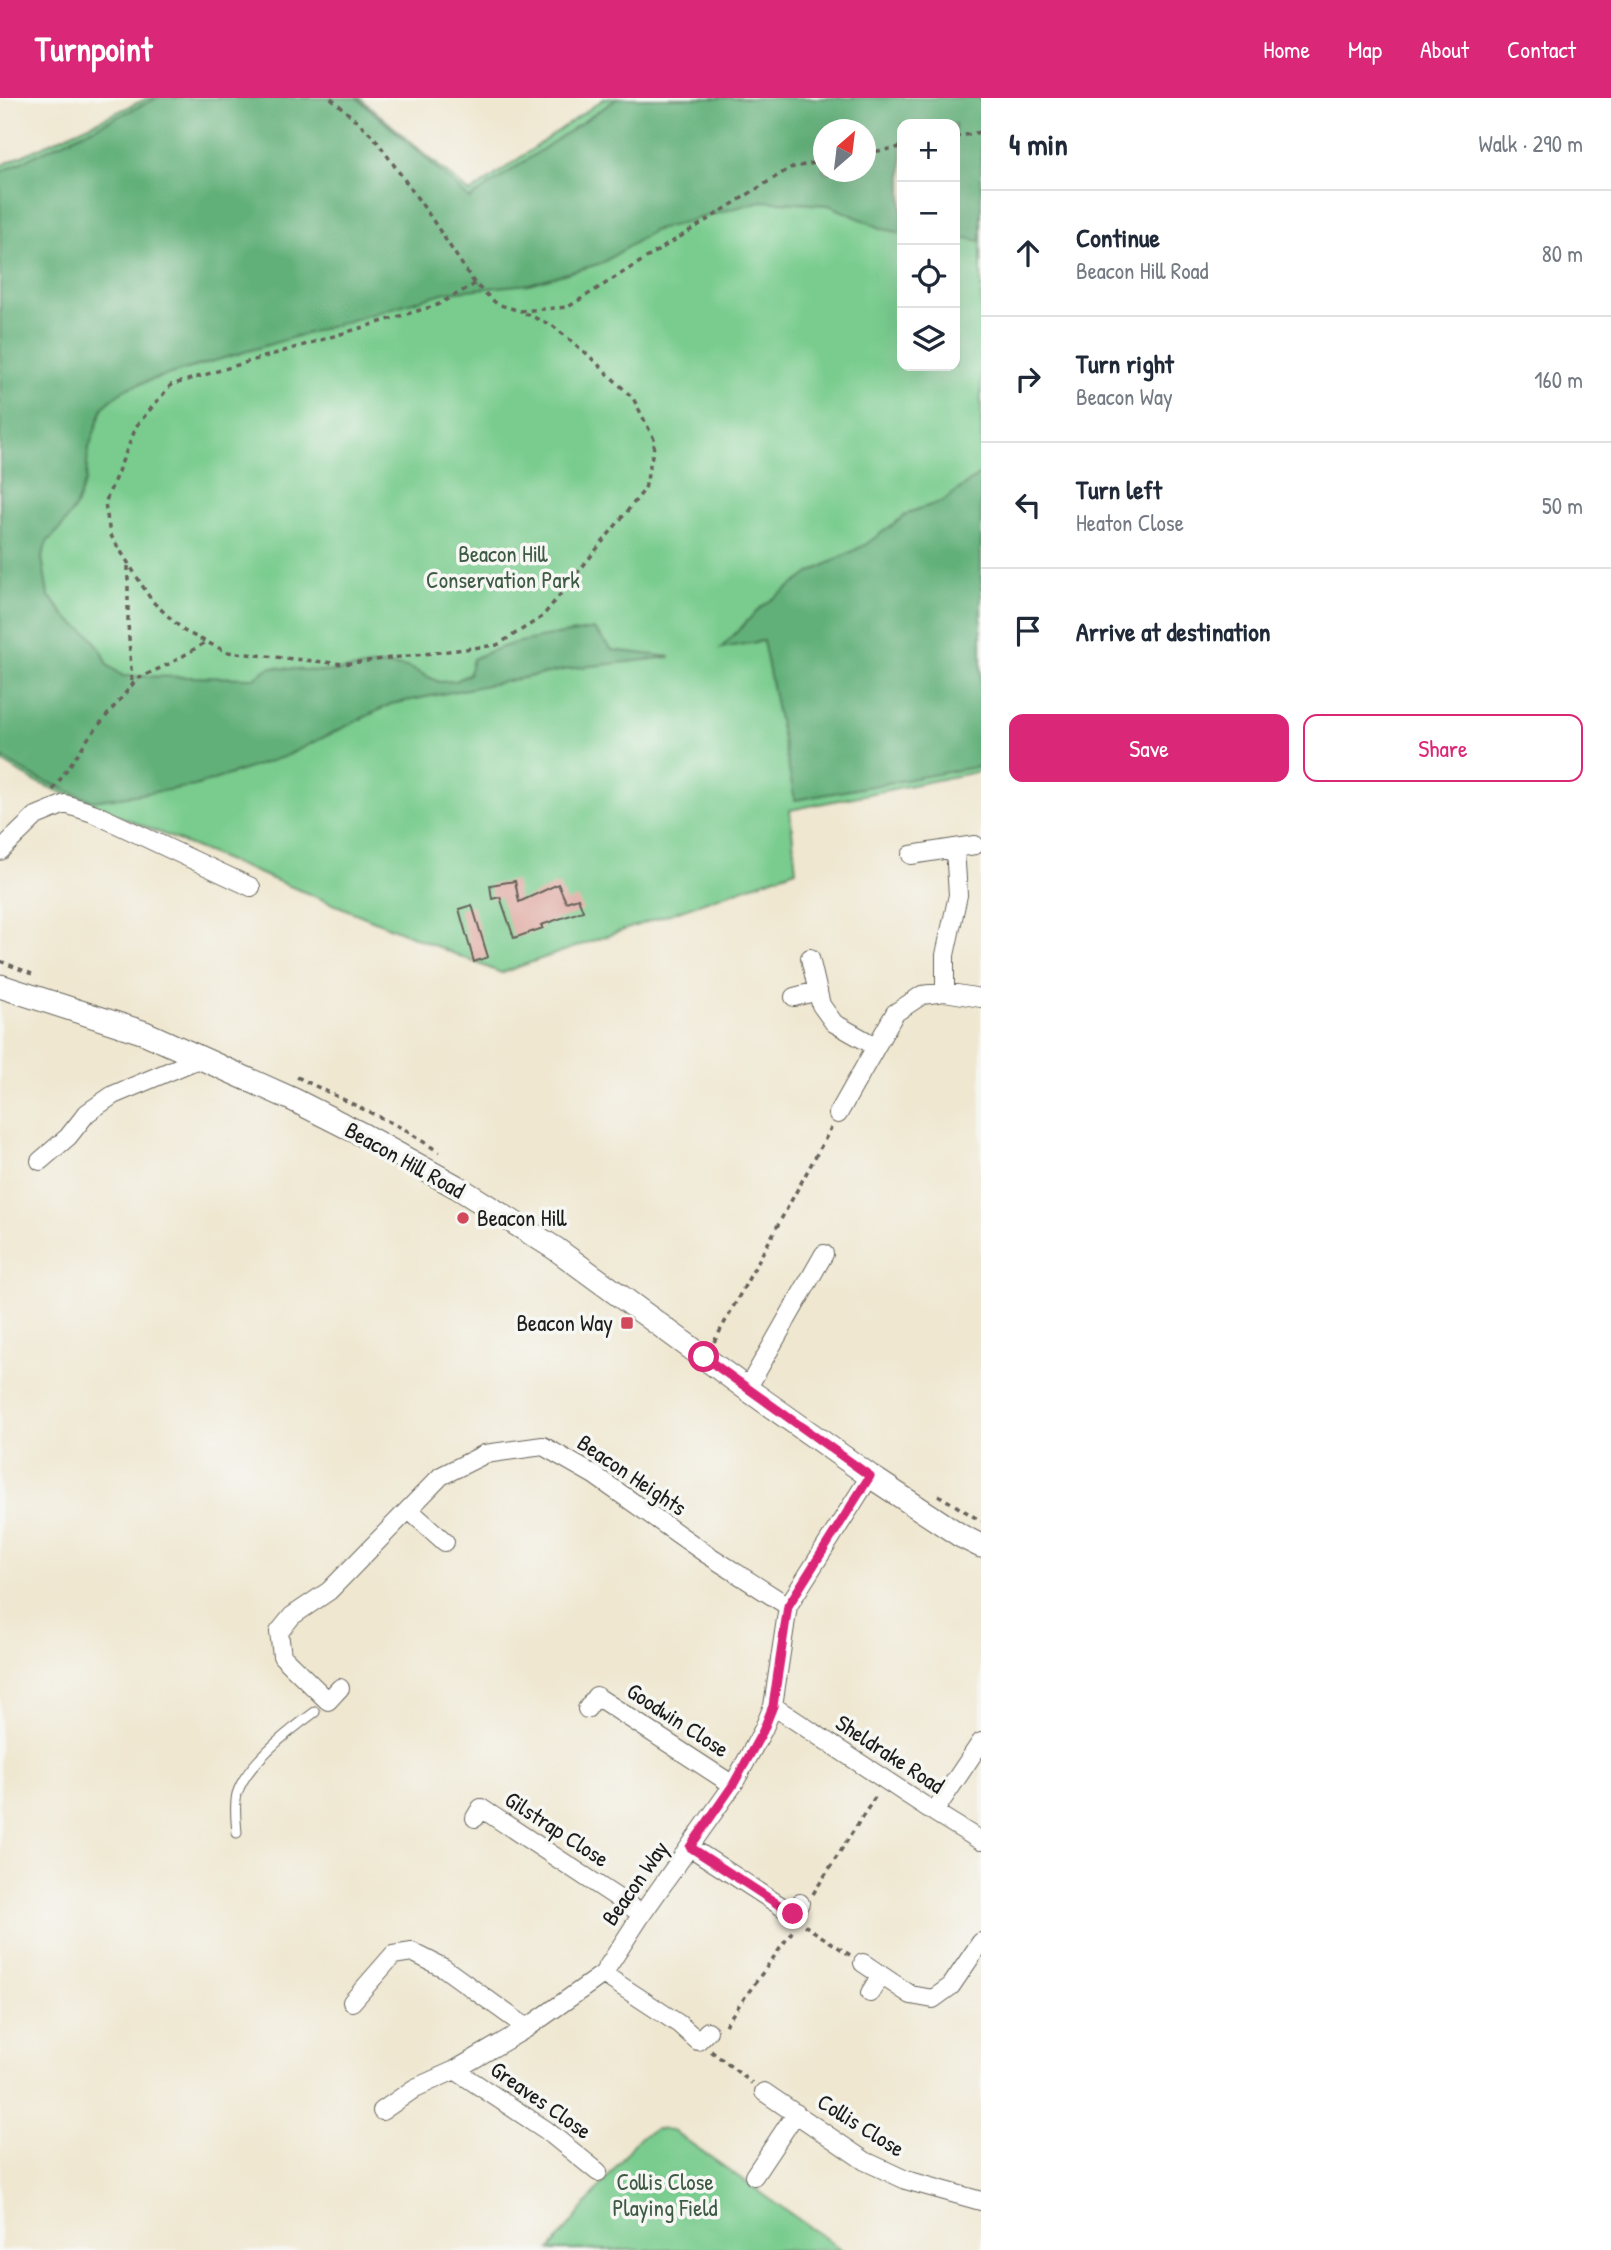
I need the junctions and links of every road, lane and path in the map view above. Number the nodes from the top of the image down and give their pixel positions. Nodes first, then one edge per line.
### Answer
1 (331, 98) edge
2 (981, 132) edge
3 (960, 136) edge
4 (897, 148) edge
5 (876, 151) edge
6 (813, 163) edge
7 (475, 284) junction
8 (520, 311) junction
9 (128, 563) junction
10 (206, 642) junction
11 (132, 684) dead end
12 (36, 816) junction
13 (975, 845) dead end
14 (955, 848) junction
15 (0, 851) edge
16 (911, 855) dead end
17 (251, 887) dead end
18 (810, 958) dead end
19 (0, 986) edge
20 (818, 991) junction
21 (945, 992) junction
22 (794, 997) dead end
23 (981, 998) edge
24 (875, 1046) junction
25 (201, 1058) junction
26 (838, 1114) joint
27 (40, 1161) dead end
28 (824, 1254) dead end
29 (704, 1357) junction
30 (747, 1389) junction
31 (870, 1476) junction
32 (409, 1510) junction
33 (445, 1542) dead end
34 (981, 1546) edge
35 (788, 1606) junction
36 (596, 1696) dead end
37 (328, 1700) joint
38 (773, 1706) junction
39 (981, 1742) edge
40 (886, 1780) junction
41 (733, 1785) junction
42 (481, 1807) dead end
43 (934, 1812) junction
44 (237, 1833) dead end
45 (981, 1841) edge
46 (690, 1847) junction
47 (642, 1914) junction
48 (792, 1914) joint
49 (981, 1942) edge
50 (863, 1963) joint
51 (603, 1974) junction
52 (881, 1975) junction
53 (870, 1993) dead end
54 (352, 2002) dead end
55 (527, 2028) junction
56 (705, 2038) junction
57 (455, 2070) junction
58 (764, 2092) joint
59 (382, 2111) dead end
60 (796, 2113) junction
61 (598, 2172) dead end
62 (754, 2176) dead end
63 (981, 2201) edge

1 - 7 path
2 - 3 path
4 - 5 path
6 - 8 path
7 - 8 path
7 - 9 path
8 - 10 path
9 - 10 path
9 - 11 path
10 - 12 path
12 - 15 street
12 - 17 street
13 - 14 street
14 - 16 street
14 - 21 street
18 - 20 street
19 - 25 street, Beacon Hill Road
20 - 22 street
20 - 24 street
21 - 23 street
21 - 24 street
24 - 26 street
25 - 27 street
25 - 29 street, Beacon Hill Road
26 - 29 path
28 - 30 street
29 - 30 street, Beacon Hill Road
30 - 31 street, Beacon Hill Road
31 - 34 street, Beacon Hill Road
31 - 35 street, Beacon Way
32 - 33 street
32 - 35 street, Beacon Heights
32 - 37 street, Beacon Heights
35 - 38 street, Beacon Way
36 - 41 street, Goodwin Close
37 - 44 lane
38 - 40 street, Sheldrake Road
38 - 41 street, Beacon Way
39 - 43 street
40 - 43 street, Sheldrake Road
40 - 48 path
41 - 46 street, Beacon Way
42 - 47 street, Gilstrap Close
43 - 45 street, Sheldrake Road
46 - 47 street, Beacon Way
46 - 48 street
47 - 51 street, Beacon Way
49 - 52 street
50 - 52 street
50 - 56 path
51 - 55 street, Beacon Way
51 - 56 street
52 - 53 street
54 - 55 street
55 - 57 street, Beacon Way
56 - 58 path
57 - 59 street, Beacon Way
57 - 61 street, Greaves Close
58 - 60 street, Collis Close
60 - 62 street, Collis Close
60 - 63 street, Collis Close

